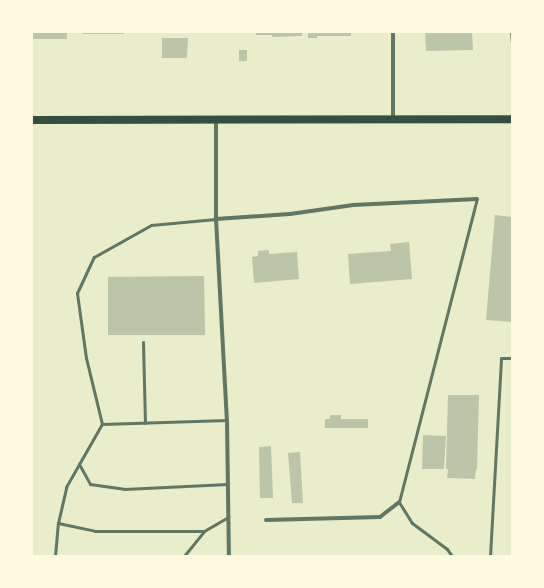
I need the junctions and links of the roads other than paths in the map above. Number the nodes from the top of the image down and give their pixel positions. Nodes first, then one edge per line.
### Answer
1 (393, 32) edge
2 (512, 32) edge
3 (512, 43) edge
4 (512, 119) edge
5 (32, 120) edge
6 (393, 120) junction
7 (216, 121) junction
8 (477, 199) joint
9 (216, 219) junction
10 (143, 342) dead end
11 (512, 358) edge
12 (227, 420) junction
13 (145, 423) junction
14 (102, 424) junction
15 (79, 464) junction
16 (228, 484) junction
17 (399, 502) junction
18 (228, 516) junction
19 (266, 520) dead end
20 (58, 523) junction
21 (204, 531) junction
22 (55, 556) edge
23 (184, 556) edge
24 (229, 556) edge
25 (452, 556) edge
26 (490, 556) edge

1 - 6 street
2 - 3 lane
4 - 6 main road
5 - 7 main road
6 - 7 main road
7 - 9 street
8 - 9 street
8 - 17 lane
9 - 12 street
9 - 14 lane
10 - 13 lane
11 - 26 lane
12 - 13 lane
12 - 16 street
13 - 14 lane
14 - 15 lane
15 - 16 lane
15 - 20 lane
16 - 18 street
17 - 19 street
17 - 25 lane
18 - 21 lane
18 - 24 street
20 - 21 lane
20 - 22 lane
21 - 23 lane

